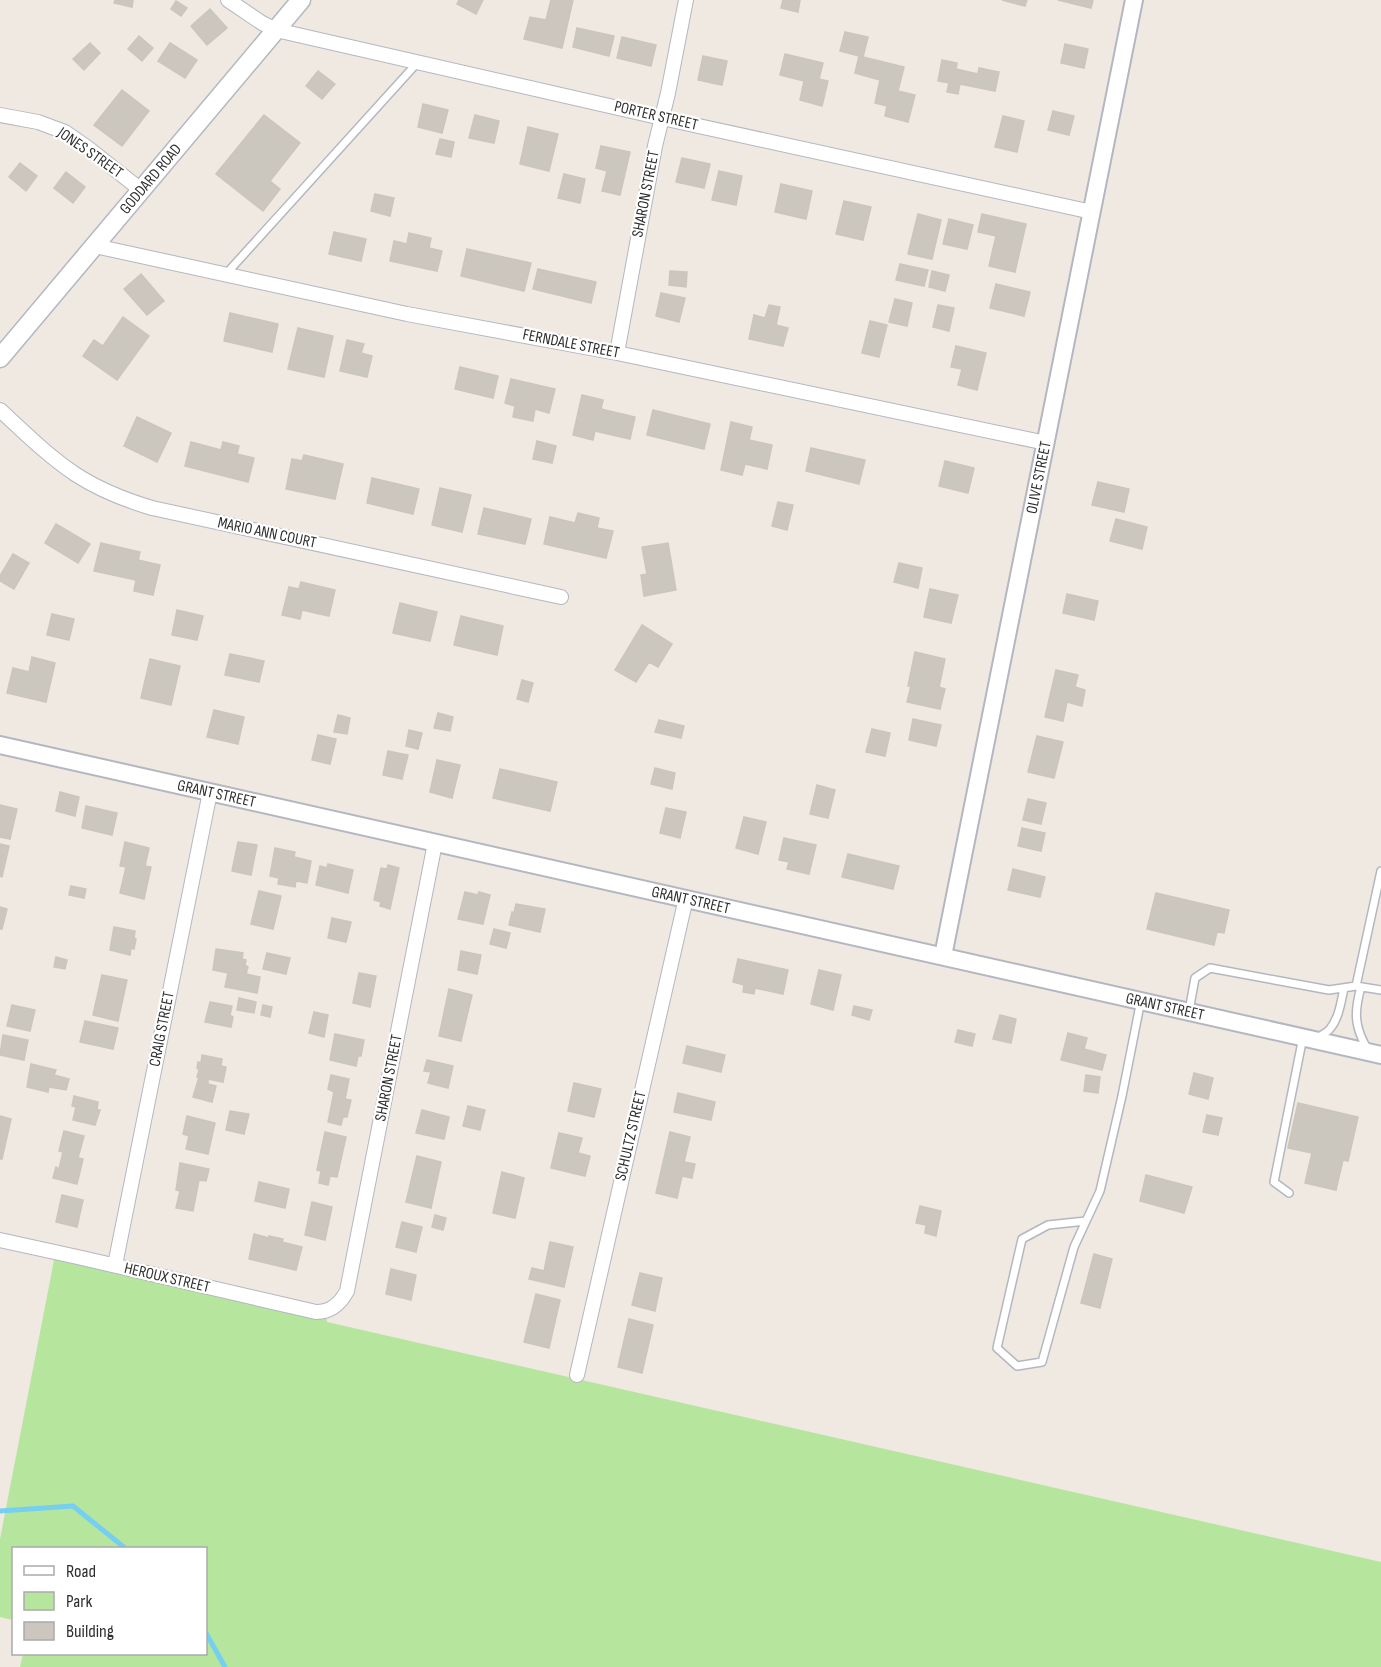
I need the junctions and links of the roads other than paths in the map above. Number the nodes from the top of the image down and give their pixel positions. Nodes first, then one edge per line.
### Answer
1 (228, 0) edge
2 (301, 0) edge
3 (686, 0) edge
4 (1134, 0) edge
5 (276, 30) junction
6 (418, 62) junction
7 (0, 115) edge
8 (662, 117) junction
9 (141, 190) junction
10 (1092, 212) junction
11 (95, 246) junction
12 (225, 274) junction
13 (617, 353) junction
14 (0, 358) edge
15 (0, 410) edge
16 (1046, 443) junction
17 (561, 597) dead end
18 (0, 745) edge
19 (210, 792) junction
20 (435, 843) junction
21 (1381, 872) edge
22 (686, 898) junction
23 (943, 956) junction
24 (1358, 986) junction
25 (1344, 987) junction
26 (1381, 990) edge
27 (1141, 1000) junction
28 (1189, 1011) junction
29 (1309, 1038) junction
30 (1375, 1053) edge
31 (1289, 1193) dead end
32 (1086, 1221) junction
33 (0, 1240) edge
34 (115, 1266) junction
35 (334, 1308) joint
36 (577, 1375) dead end

1 - 5 street, PORTER STREET
2 - 5 main road, GODDARD ROAD
3 - 8 street, SHARON STREET
4 - 10 street, OLIVE STREET
5 - 6 street, PORTER STREET
5 - 9 main road, GODDARD ROAD
6 - 8 street, PORTER STREET
6 - 12 lane
7 - 9 street, JONES STREET
8 - 10 street, PORTER STREET
8 - 13 street, SHARON STREET
9 - 11 main road, GODDARD ROAD
10 - 16 street, OLIVE STREET
11 - 12 street, FERNDALE STREET
11 - 14 main road, GODDARD ROAD
12 - 13 street, FERNDALE STREET
13 - 16 street, FERNDALE STREET
15 - 17 street, MARIO ANN COURT
16 - 23 street, OLIVE STREET
18 - 19 street, GRANT STREET
19 - 20 street, GRANT STREET
19 - 34 street, CRAIG STREET
20 - 22 street, GRANT STREET
20 - 35 street, SHARON STREET
21 - 24 lane
22 - 23 street, GRANT STREET
22 - 36 street, SCHULTZ STREET
23 - 27 street, GRANT STREET
24 - 25 lane
24 - 26 lane
24 - 30 lane
25 - 28 lane
25 - 29 lane
27 - 28 street, GRANT STREET
27 - 32 lane
28 - 29 street, GRANT STREET
29 - 30 street, GRANT STREET
29 - 31 lane
32 - 32 lane
33 - 34 street, HEROUX STREET
34 - 35 street, HEROUX STREET

